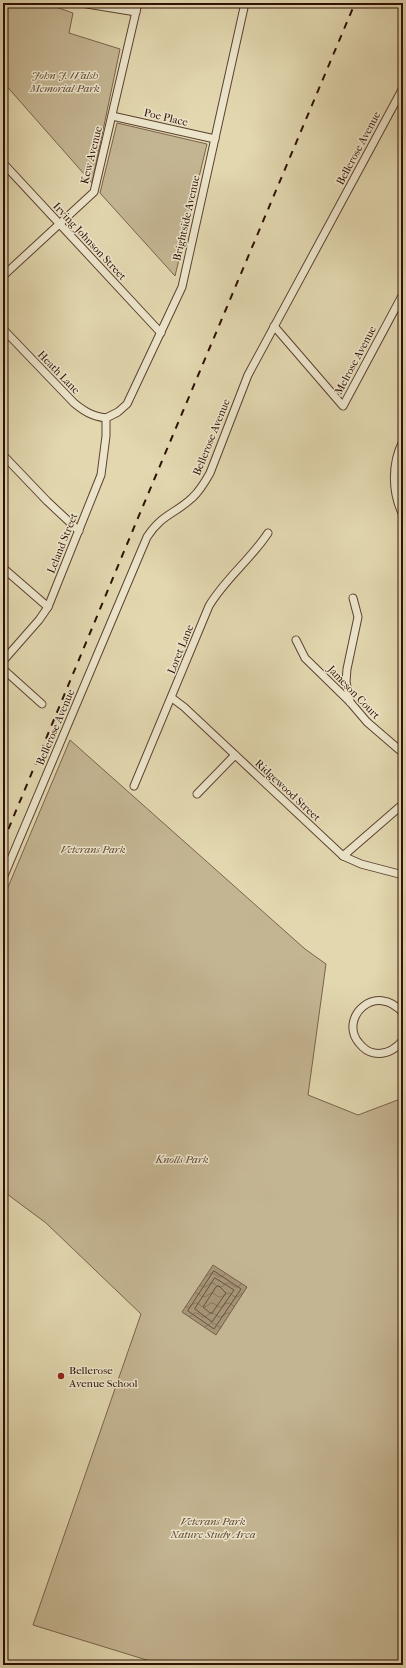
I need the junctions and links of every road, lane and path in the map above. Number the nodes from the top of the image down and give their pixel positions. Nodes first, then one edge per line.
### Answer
1 (81, 3) edge
2 (138, 3) edge
3 (245, 3) edge
4 (136, 12) junction
5 (403, 88) edge
6 (112, 116) junction
7 (215, 139) junction
8 (3, 163) edge
9 (60, 224) junction
10 (3, 276) edge
11 (403, 294) edge
12 (274, 326) junction
13 (3, 329) edge
14 (161, 333) junction
15 (106, 418) junction
16 (403, 441) edge
17 (3, 455) edge
18 (403, 515) edge
19 (79, 531) junction
20 (268, 533) dead end
21 (3, 568) edge
22 (353, 598) dead end
23 (48, 607) junction
24 (296, 640) dead end
25 (3, 661) edge
26 (3, 669) edge
27 (172, 698) junction
28 (350, 702) junction
29 (42, 704) dead end
30 (403, 752) edge
31 (235, 754) junction
32 (134, 786) dead end
33 (197, 794) dead end
34 (403, 804) edge
35 (343, 856) junction
36 (403, 874) edge
37 (3, 878) edge
38 (403, 1013) edge
39 (403, 1040) edge

1 - 4 street
2 - 4 street, Kew Avenue
3 - 7 street, Brightside Avenue
4 - 6 street, Kew Avenue
5 - 12 street, Bellerose Avenue
6 - 7 street, Poe Place
6 - 9 street, Kew Avenue
7 - 14 street, Brightside Avenue
8 - 9 street, Irving Johnson Street
9 - 10 street, Kew Avenue
9 - 14 street, Irving Johnson Street
11 - 12 street, Melrose Avenue
12 - 37 street, Bellerose Avenue
13 - 15 street, Heath Lane
14 - 15 street, Brightside Avenue
15 - 19 street, Leland Street
16 - 18 street
17 - 19 street
19 - 23 street, Leland Street
20 - 27 street, Loret Lane
21 - 23 street
22 - 28 street
23 - 25 street, Leland Street
24 - 28 street, Jameson Court
26 - 29 street
27 - 31 street, Ridgewood Street
27 - 32 street, Loret Lane
28 - 30 street, Jameson Court
31 - 33 street
31 - 35 street, Ridgewood Street
34 - 35 street
35 - 36 street, Ridgewood Street
38 - 39 street

